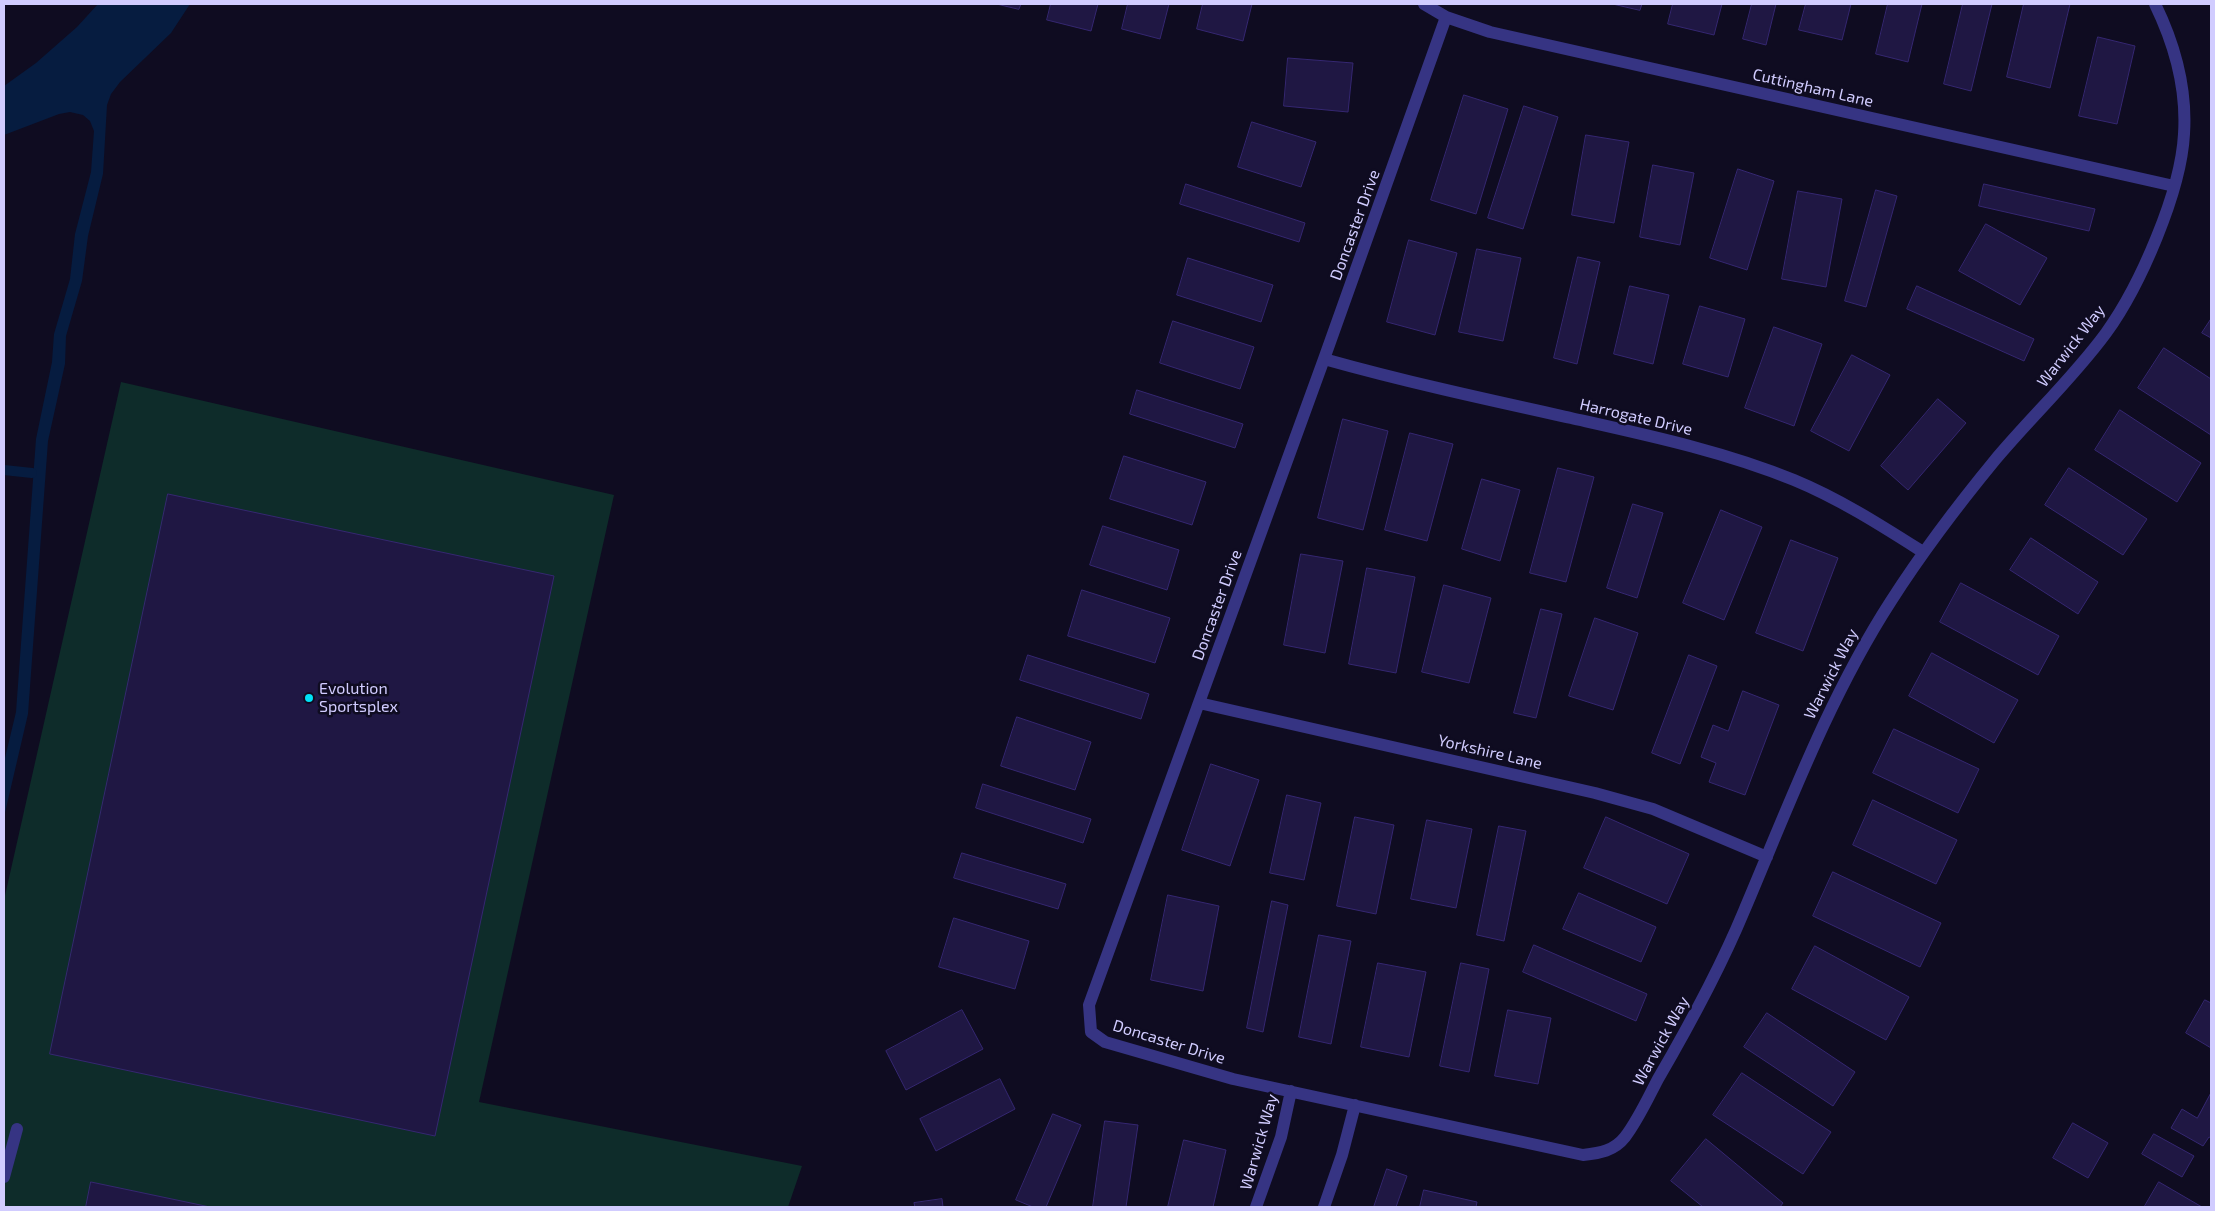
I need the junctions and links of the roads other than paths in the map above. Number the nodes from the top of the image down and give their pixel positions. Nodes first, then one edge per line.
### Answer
1 (1424, 4) edge
2 (2155, 4) edge
3 (1446, 17) junction
4 (2174, 186) junction
5 (1324, 359) junction
6 (1923, 552) junction
7 (1199, 703) junction
8 (1767, 857) junction
9 (1291, 1091) junction
10 (1355, 1105) junction
11 (17, 1129) dead end
12 (4, 1177) edge
13 (1256, 1207) edge
14 (1324, 1207) edge

1 - 3 street
2 - 4 street, Warwick Way
3 - 4 street, Cuttingham Lane
3 - 5 street, Doncaster Drive
4 - 6 street, Warwick Way
5 - 6 street, Harrogate Drive
5 - 7 street, Doncaster Drive
6 - 8 street, Warwick Way
7 - 8 street, Yorkshire Lane
7 - 9 street, Doncaster Drive
8 - 10 street, Warwick Way
9 - 10 street, Warwick Way
9 - 13 street, Warwick Way
10 - 14 street
11 - 12 street

